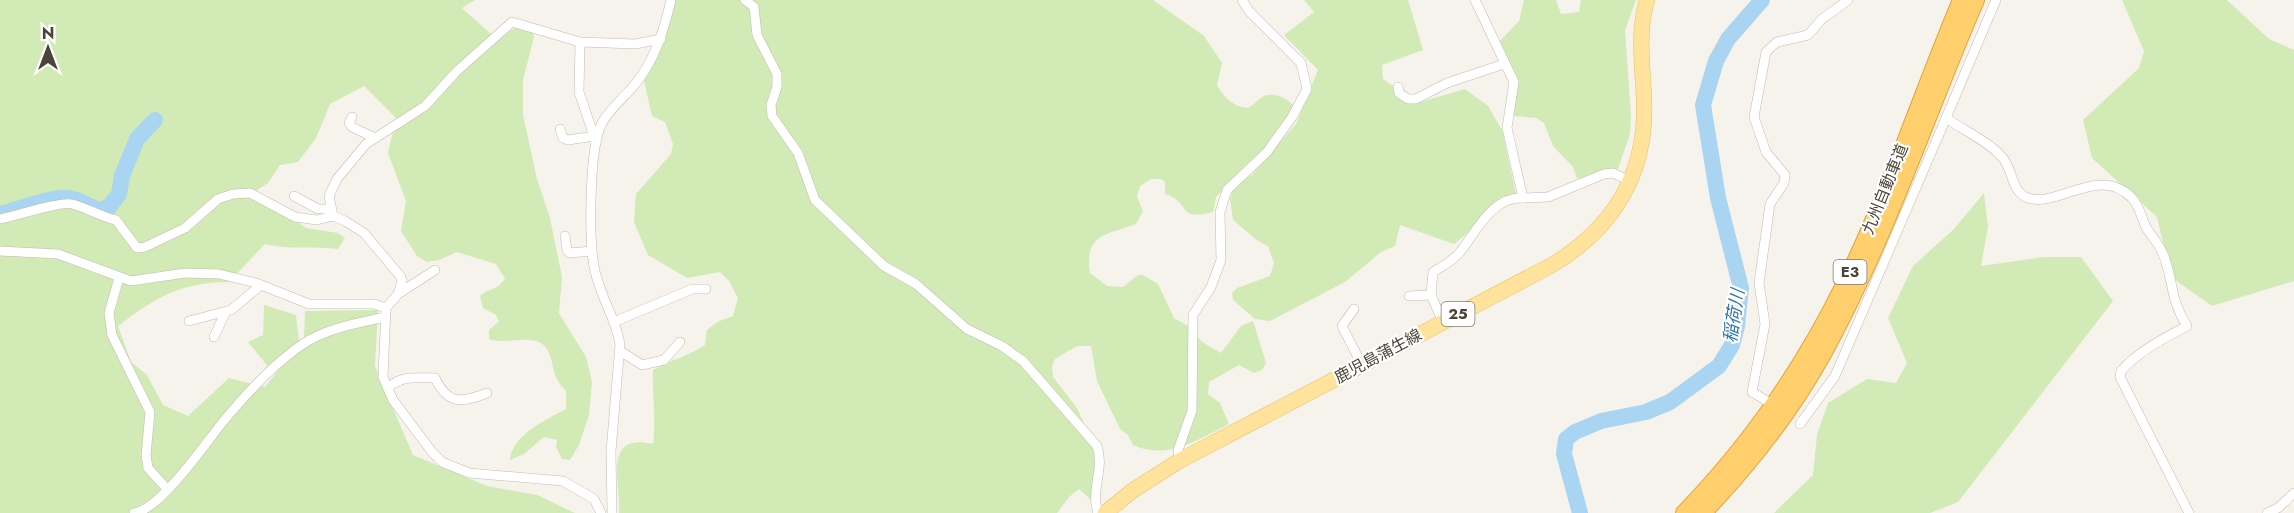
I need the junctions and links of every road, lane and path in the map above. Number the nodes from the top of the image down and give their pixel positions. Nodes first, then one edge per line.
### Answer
1 (671, 0) edge
2 (745, 0) edge
3 (1242, 0) edge
4 (1475, 0) edge
5 (1647, 0) edge
6 (1848, 0) edge
7 (1961, 0) edge
8 (1976, 0) edge
9 (1996, 0) edge
10 (660, 39) junction
11 (580, 42) junction
12 (1504, 64) junction
13 (1398, 87) dead end
14 (352, 117) dead end
15 (1946, 118) junction
16 (561, 129) dead end
17 (375, 138) junction
18 (595, 139) junction
19 (1630, 181) junction
20 (294, 196) dead end
21 (1523, 198) junction
22 (332, 213) junction
23 (0, 219) edge
24 (565, 236) dead end
25 (0, 251) edge
26 (592, 251) junction
27 (435, 270) dead end
28 (119, 278) junction
29 (261, 285) junction
30 (706, 289) dead end
31 (398, 294) junction
32 (1431, 295) junction
33 (1409, 296) dead end
34 (1354, 309) dead end
35 (226, 311) junction
36 (386, 313) junction
37 (189, 321) dead end
38 (614, 322) junction
39 (1443, 322) junction
40 (214, 337) dead end
41 (680, 342) dead end
42 (620, 351) junction
43 (1362, 365) junction
44 (388, 388) junction
45 (487, 393) dead end
46 (1767, 401) dead end
47 (1800, 424) dead end
48 (1179, 461) junction
49 (167, 489) junction
50 (2294, 493) edge
51 (2271, 512) edge
52 (134, 513) edge
53 (601, 513) edge
54 (612, 513) edge
55 (1098, 513) edge
56 (1105, 513) edge
57 (1684, 513) edge
58 (1702, 513) edge
59 (2189, 513) edge

1 - 10 street
2 - 55 street
3 - 48 street
4 - 12 street
5 - 19 main road, 鹿児島蒲生線 / 25
6 - 46 street
7 - 57 highway, 九州自動車道 / E3
8 - 58 highway, 九州自動車道 / E3
9 - 15 street
10 - 11 street
10 - 18 street
11 - 17 street
11 - 18 street
12 - 13 street
12 - 21 street
14 - 17 street
15 - 47 street
15 - 59 street
16 - 18 street
17 - 22 street
18 - 26 street
19 - 21 street
19 - 39 main road, 鹿児島蒲生線 / 25
20 - 22 street
21 - 32 street
22 - 23 street
22 - 31 street
24 - 26 street
25 - 28 street
26 - 38 street
27 - 31 street
28 - 29 street
28 - 49 street
29 - 35 street
29 - 36 street
30 - 38 street
31 - 36 street
32 - 33 street
32 - 39 street
34 - 43 street
35 - 37 street
35 - 40 street
36 - 44 street
36 - 49 street
38 - 42 street
39 - 43 main road, 鹿児島蒲生線 / 25
41 - 42 street
42 - 54 street
43 - 48 main road, 鹿児島蒲生線 / 25
44 - 45 street
44 - 53 street
48 - 56 main road, 鹿児島蒲生線 / 25
49 - 52 street
50 - 51 street

